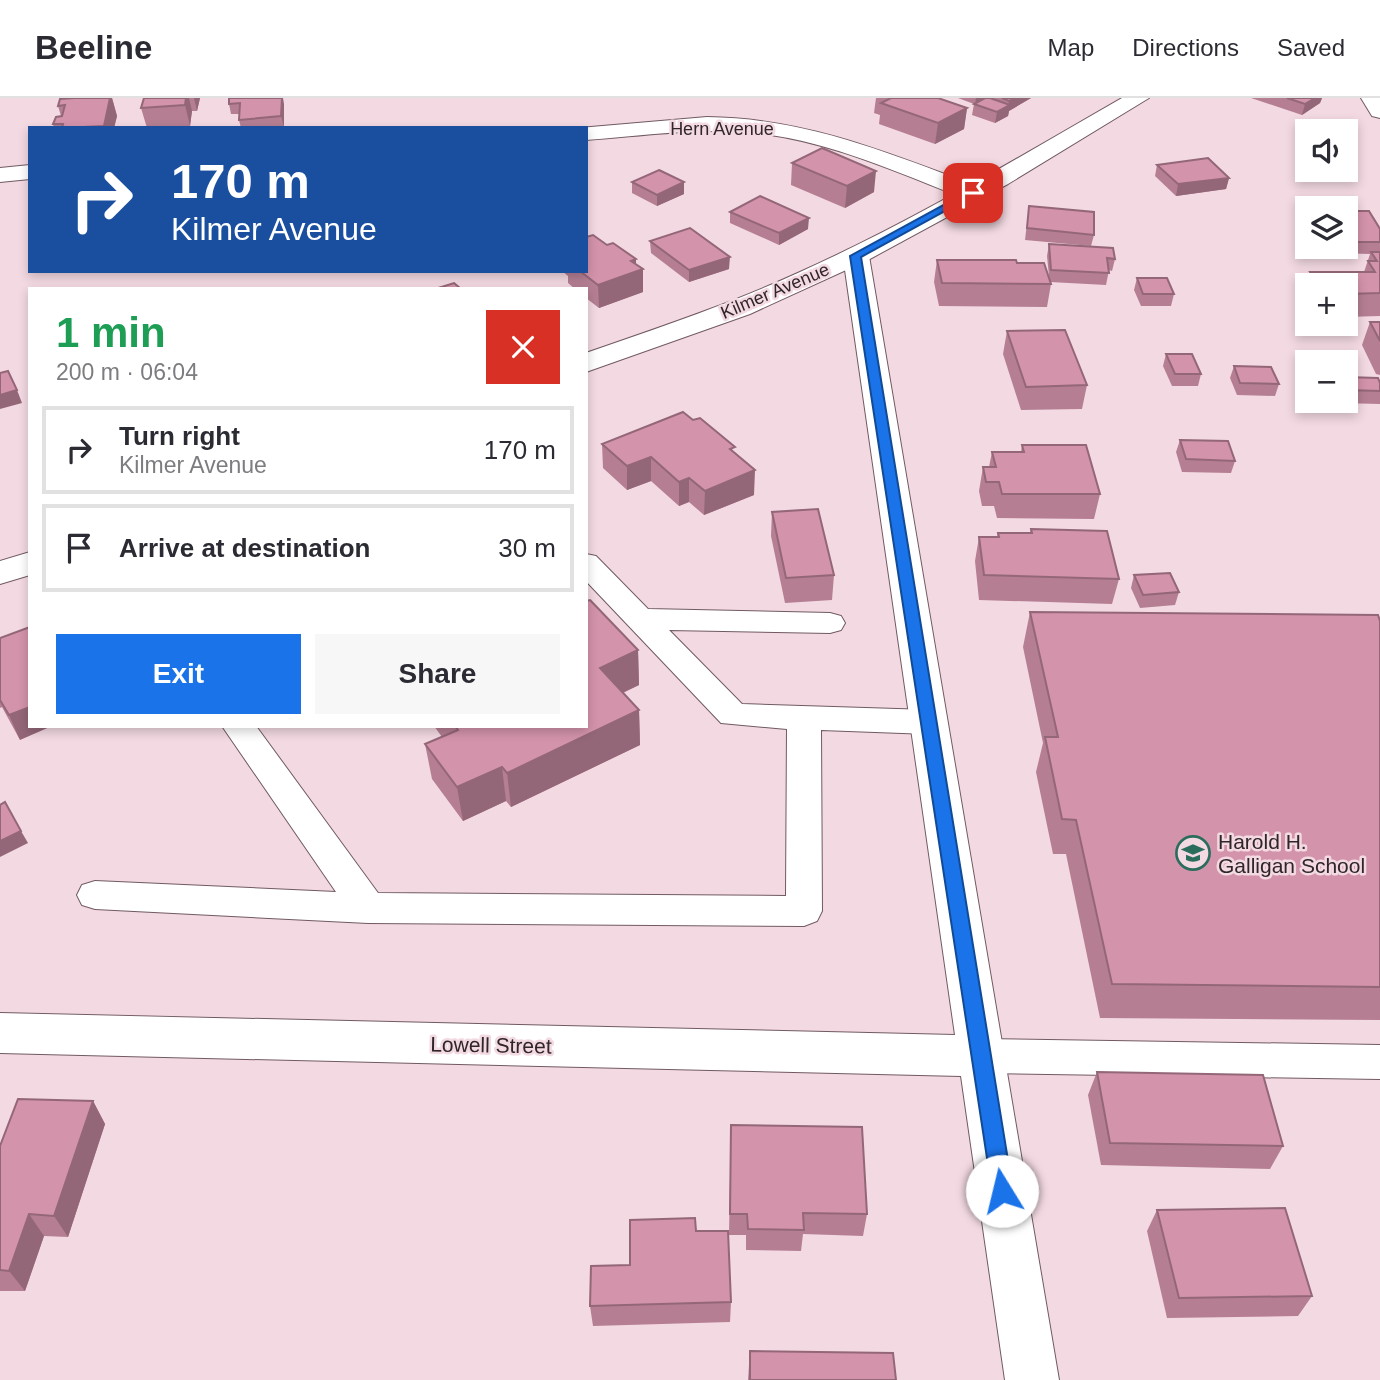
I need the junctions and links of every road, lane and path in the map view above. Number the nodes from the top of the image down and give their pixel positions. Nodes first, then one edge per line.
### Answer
1 (1138, 98) edge
2 (1371, 98) edge
3 (1380, 111) edge
4 (588, 133) edge
5 (28, 173) edge
6 (0, 175) edge
7 (973, 193) junction
8 (856, 256) junction
9 (588, 362) edge
10 (28, 564) edge
11 (588, 565) edge
12 (0, 573) edge
13 (640, 619) junction
14 (830, 623) dead end
15 (804, 719) junction
16 (929, 722) junction
17 (239, 728) edge
18 (94, 895) dead end
19 (368, 908) junction
20 (0, 1033) edge
21 (981, 1056) junction
22 (1380, 1062) edge
23 (1032, 1380) edge

1 - 7 street, Kilmer Avenue
2 - 3 street
4 - 7 street, Hern Avenue
5 - 6 street
7 - 8 street, Kilmer Avenue
8 - 9 street, Kilmer Avenue
8 - 16 street
10 - 12 street
11 - 13 lane
13 - 14 lane
13 - 15 lane
15 - 16 lane
15 - 19 lane
16 - 21 street
17 - 19 lane
18 - 19 lane
20 - 21 street, Lowell Street
21 - 22 lane
21 - 23 street

